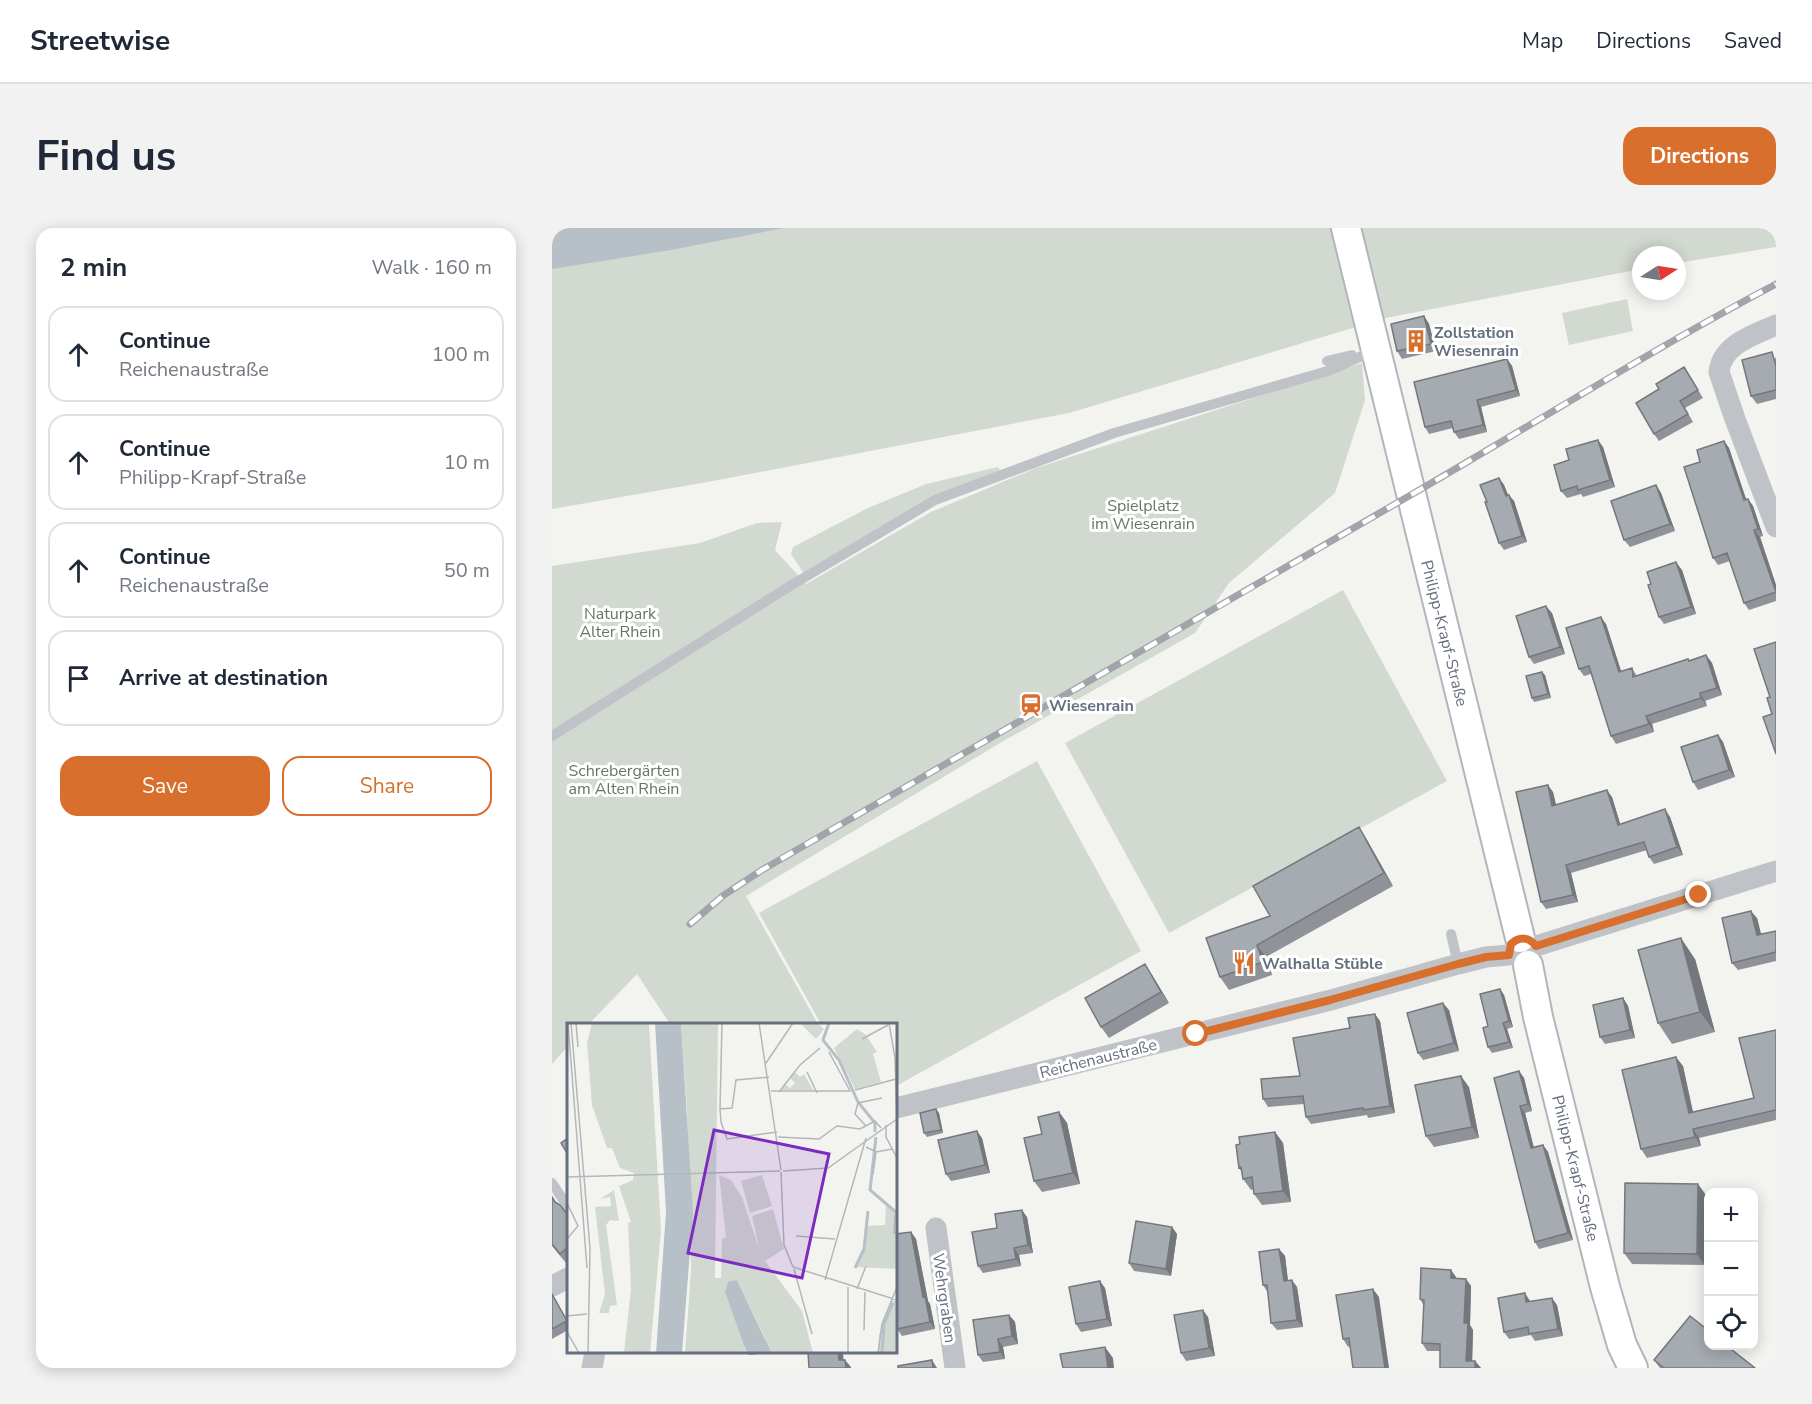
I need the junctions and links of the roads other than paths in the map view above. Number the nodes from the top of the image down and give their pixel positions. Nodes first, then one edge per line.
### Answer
1 (1346, 228) edge
2 (1776, 325) edge
3 (1373, 339) junction
4 (1327, 361) dead end
5 (1776, 527) edge
6 (552, 736) edge
7 (1776, 871) edge
8 (1451, 934) dead end
9 (1523, 951) junction
10 (1458, 964) junction
11 (897, 1108) edge
12 (552, 1183) edge
13 (567, 1206) edge
14 (936, 1228) dead end
15 (567, 1278) edge
16 (552, 1286) edge
17 (595, 1353) edge
18 (592, 1368) edge
19 (955, 1368) edge
20 (1633, 1368) edge

1 - 3 street, Philipp-Krapf-Straße
2 - 5 street
3 - 4 lane
3 - 6 lane
3 - 9 street, Philipp-Krapf-Straße
7 - 9 street, Reichenaustraße
8 - 10 lane
9 - 10 street, Reichenaustraße
9 - 20 street, Philipp-Krapf-Straße
10 - 11 street, Reichenaustraße
12 - 13 lane
14 - 19 street, Wehrgraben
15 - 16 street
17 - 18 street

